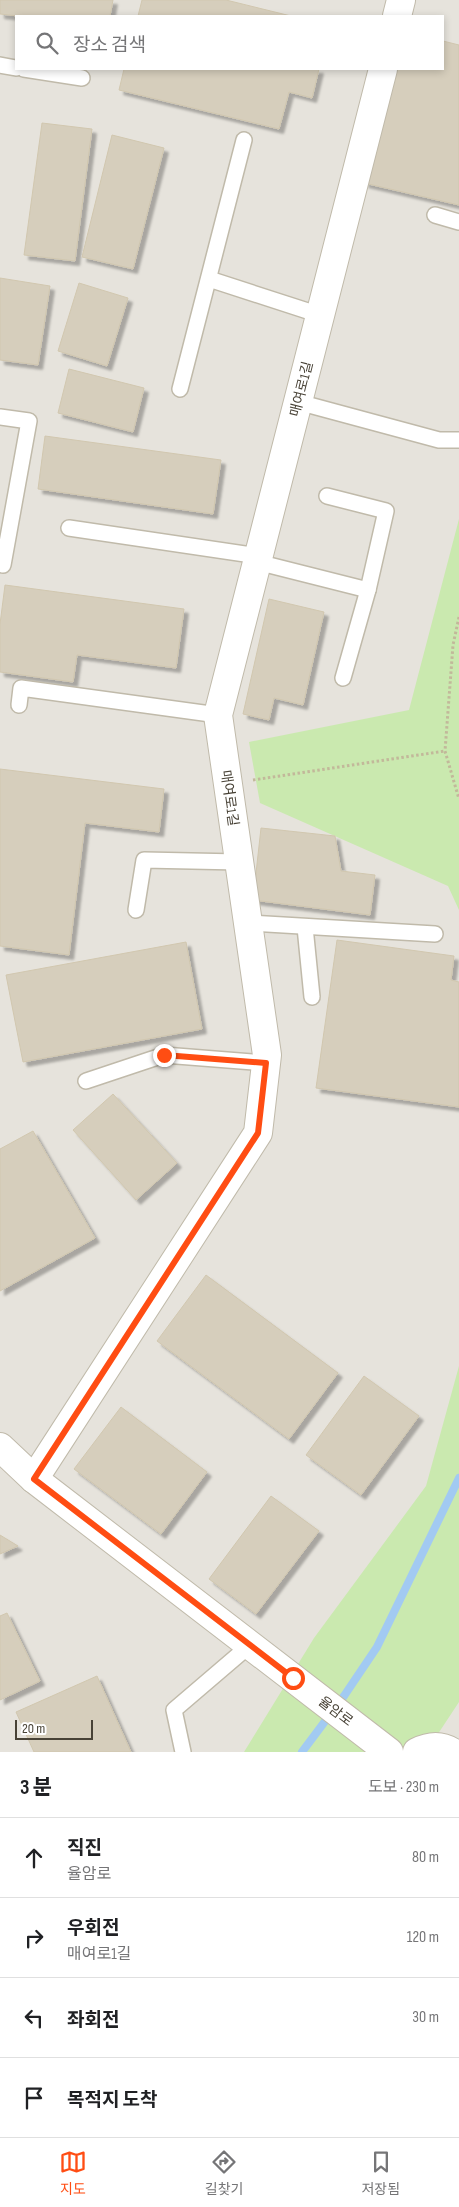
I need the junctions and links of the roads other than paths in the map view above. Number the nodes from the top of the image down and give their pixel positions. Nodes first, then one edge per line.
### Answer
1 (401, 0) edge
2 (396, 15) edge
3 (0, 65) edge
4 (15, 68) edge
5 (30, 70) edge
6 (383, 70) edge
7 (82, 78) dead end
8 (244, 140) dead end
9 (435, 215) dead end
10 (459, 222) edge
11 (208, 279) junction
12 (320, 315) junction
13 (180, 389) dead end
14 (298, 402) junction
15 (0, 417) edge
16 (459, 440) edge
17 (327, 496) dead end
18 (69, 528) dead end
19 (258, 559) junction
20 (3, 565) dead end
21 (368, 590) junction
22 (343, 678) dead end
23 (19, 704) dead end
24 (218, 716) junction
25 (239, 862) junction
26 (136, 910) dead end
27 (248, 923) junction
28 (305, 927) junction
29 (435, 934) dead end
30 (312, 997) dead end
31 (266, 1063) junction
32 (86, 1081) dead end
33 (0, 1447) edge
34 (34, 1479) junction
35 (250, 1645) junction
36 (184, 1752) edge
37 (390, 1752) edge
38 (417, 1752) edge
39 (452, 1752) edge

1 - 2 street
3 - 4 lane
5 - 7 lane
6 - 12 street, 매여로1길
8 - 11 lane
9 - 10 lane
11 - 12 lane
11 - 13 lane
12 - 14 street, 매여로1길
14 - 16 lane
14 - 19 street, 매여로1길
15 - 20 lane
17 - 21 lane
18 - 19 lane
19 - 21 lane
19 - 24 street, 매여로1길
21 - 22 lane
23 - 24 lane
24 - 25 street, 매여로1길
25 - 26 lane
25 - 27 street, 매여로1길
27 - 28 lane
27 - 31 street, 매여로1길
28 - 29 lane
28 - 30 lane
31 - 32 lane
31 - 34 street, 매여로1길
33 - 34 street, 율암로
34 - 35 street, 율암로
35 - 36 lane
35 - 37 street, 율암로
38 - 39 street

